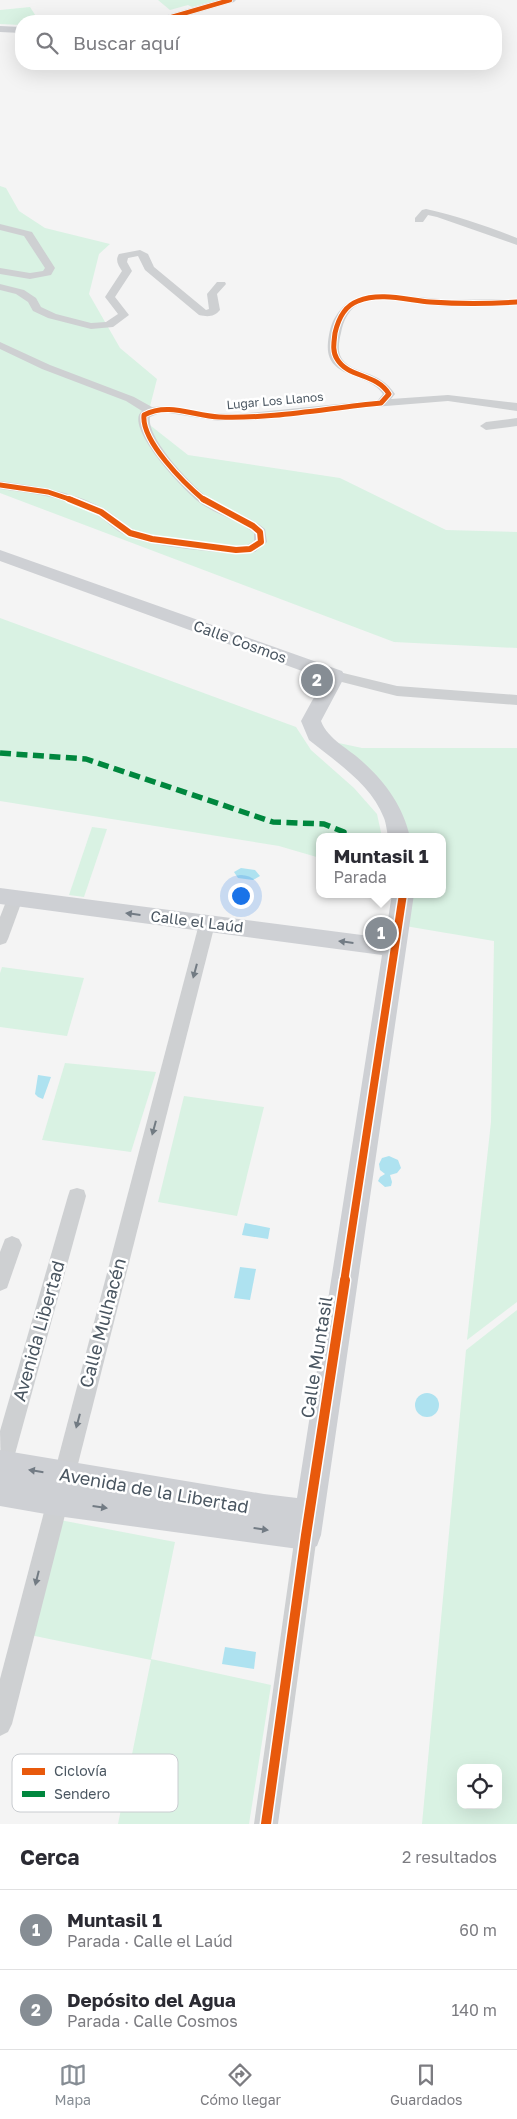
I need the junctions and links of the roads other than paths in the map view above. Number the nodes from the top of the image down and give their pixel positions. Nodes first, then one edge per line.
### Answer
1 (230, 0) edge
2 (179, 15) edge
3 (0, 29) edge
4 (15, 30) edge
5 (419, 220) dead end
6 (0, 227) edge
7 (517, 242) edge
8 (0, 271) edge
9 (221, 284) dead end
10 (0, 287) edge
11 (517, 302) edge
12 (0, 345) edge
13 (381, 403) junction
14 (517, 407) edge
15 (150, 411) junction
16 (517, 422) edge
17 (486, 426) dead end
18 (0, 485) edge
19 (0, 555) edge
20 (335, 676) junction
21 (517, 700) edge
22 (397, 833) edge
23 (8, 897) edge
24 (402, 898) edge
25 (207, 924) junction
26 (0, 939) edge
27 (394, 948) junction
28 (78, 1196) dead end
29 (12, 1245) dead end
30 (0, 1282) edge
31 (0, 1474) edge
32 (60, 1488) junction
33 (307, 1525) junction
34 (0, 1724) edge
35 (266, 1824) edge

1 - 2 street
3 - 4 street
5 - 7 street
6 - 8 street
9 - 10 street
11 - 13 street
12 - 15 street
13 - 14 street, Lugar Los Llanos
13 - 15 street, Lugar Los Llanos
15 - 18 street
16 - 17 street
19 - 20 street, Calle Cosmos
20 - 21 street, Calle Cosmos
20 - 22 street
25 -> 23 street, Calle el Laúd
23 - 26 street
24 - 27 street, Calle Muntasil
27 -> 25 street, Calle el Laúd
25 -> 32 street, Calle Mulhacén
27 - 33 street, Calle Muntasil
28 - 31 street, Avenida Libertad
29 - 30 street
31 - 32 street, Avenida de la Libertad
32 - 33 street, Avenida de la Libertad
32 -> 34 street, Calle Mulhacén
33 - 35 street, Calle Muntasil

